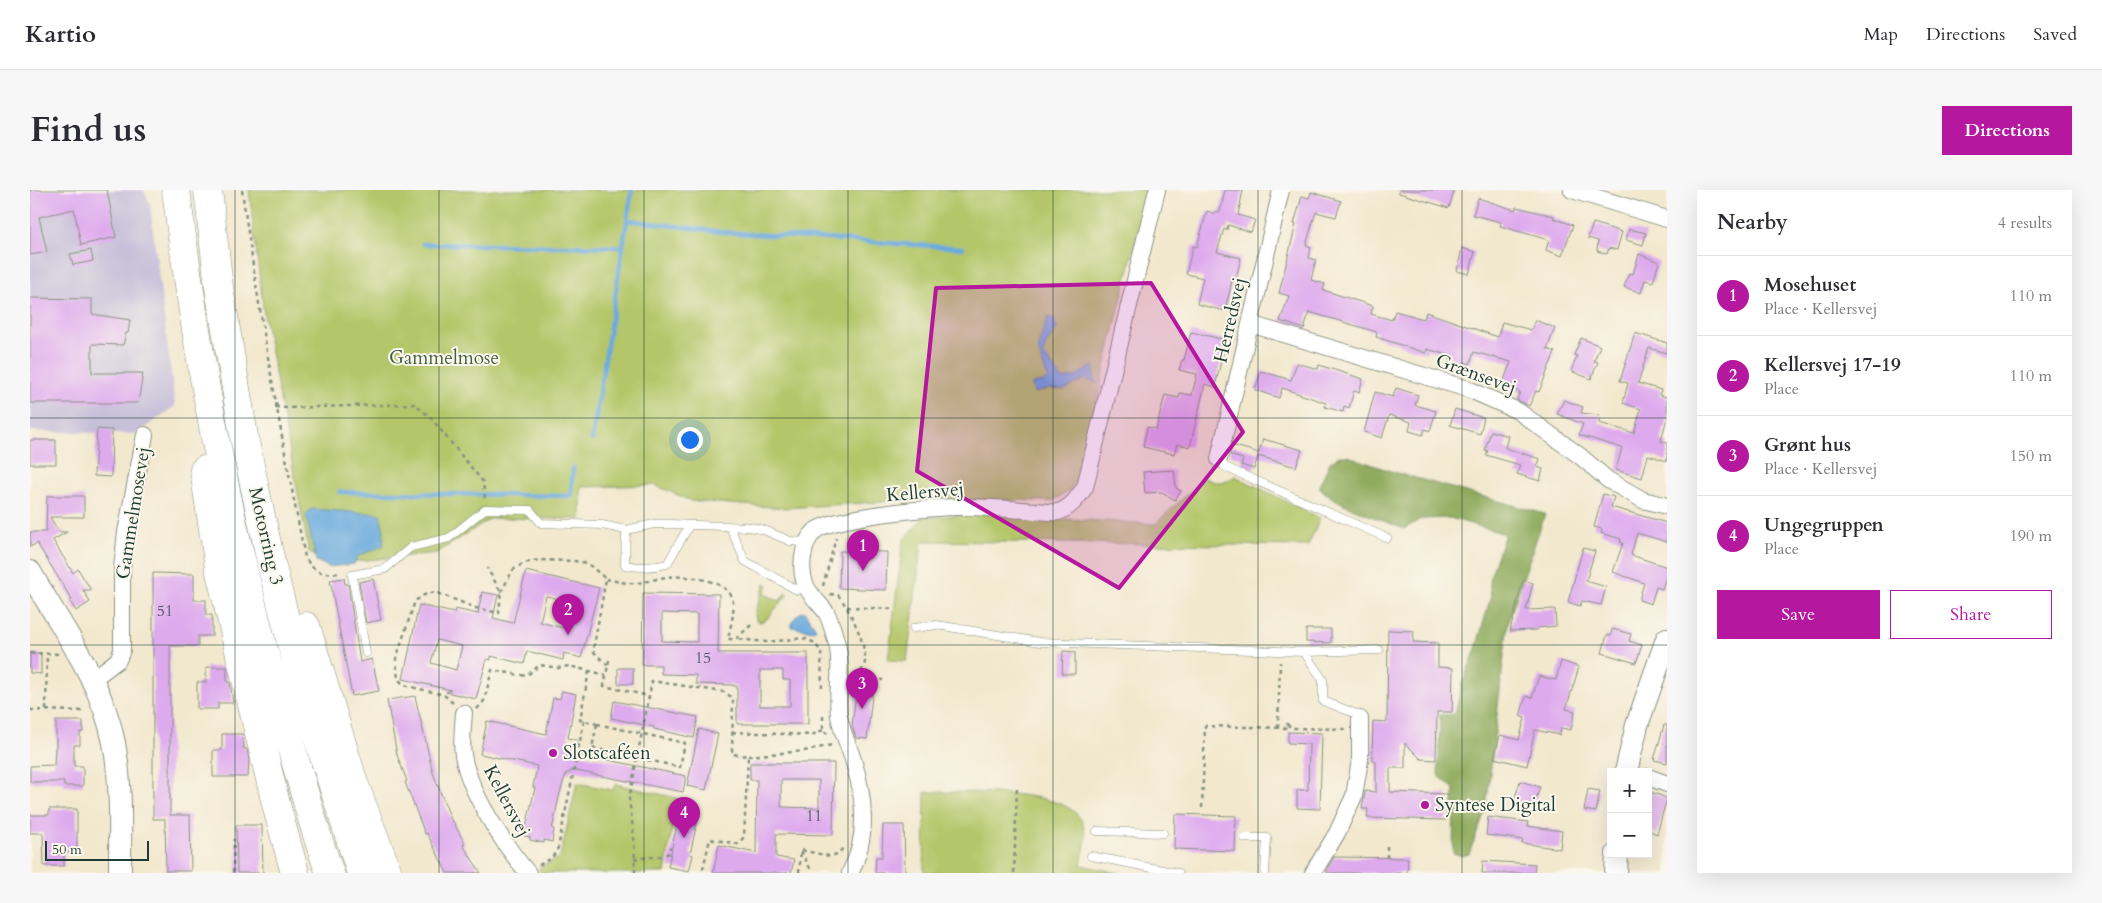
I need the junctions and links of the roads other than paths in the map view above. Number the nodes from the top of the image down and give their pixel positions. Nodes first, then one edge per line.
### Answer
1 (176, 190) edge
2 (208, 190) edge
3 (1157, 190) edge
4 (1281, 190) edge
5 (1572, 190) edge
6 (1667, 219) edge
7 (219, 288) junction
8 (1250, 324) junction
9 (202, 366) junction
10 (145, 435) dead end
11 (1219, 459) joint
12 (1667, 506) edge
13 (689, 526) junction
14 (730, 527) junction
15 (626, 530) junction
16 (1386, 538) dead end
17 (807, 542) junction
18 (30, 572) edge
19 (814, 590) junction
20 (914, 628) dead end
21 (1667, 639) edge
22 (1379, 650) dead end
23 (1304, 652) junction
24 (366, 653) dead end
25 (93, 679) junction
26 (464, 713) road end
27 (1361, 718) joint
28 (1630, 768) edge
29 (1652, 778) edge
30 (1667, 784) edge
31 (1097, 831) dead end
32 (1163, 833) dead end
33 (1245, 838) dead end
34 (1091, 856) dead end
35 (1617, 858) edge
36 (1144, 870) edge
37 (527, 872) edge
38 (120, 873) edge
39 (295, 873) edge
40 (330, 873) edge
41 (360, 873) edge
42 (388, 873) edge
43 (850, 873) edge
44 (1178, 873) edge
45 (1265, 873) edge
46 (1313, 873) edge
47 (1616, 873) edge

1 - 9 highway, Motorring 3
2 - 7 highway, Motorring 3
3 - 17 street, Kellersvej
4 - 8 street, Herredsvej
5 - 6 street
7 - 41 highway, Motorring 3
7 - 42 highway
8 - 11 street, Herredsvej
8 - 12 street, Grænsevej
9 - 39 highway
9 - 40 highway, Motorring 3
10 - 25 street, Gammelmosevej
11 - 16 lane
13 - 14 lane
13 - 15 lane
13 - 15 lane
14 - 17 lane
14 - 19 lane
15 - 24 lane
17 - 19 street
18 - 25 street
19 - 43 street
20 - 23 lane
21 - 28 street
22 - 23 lane
23 - 27 lane
25 - 38 street
26 - 37 street, Kellersvej
27 - 46 street
29 - 30 street
31 - 32 lane
33 - 45 lane
34 - 36 lane
35 - 47 street
36 - 44 lane

